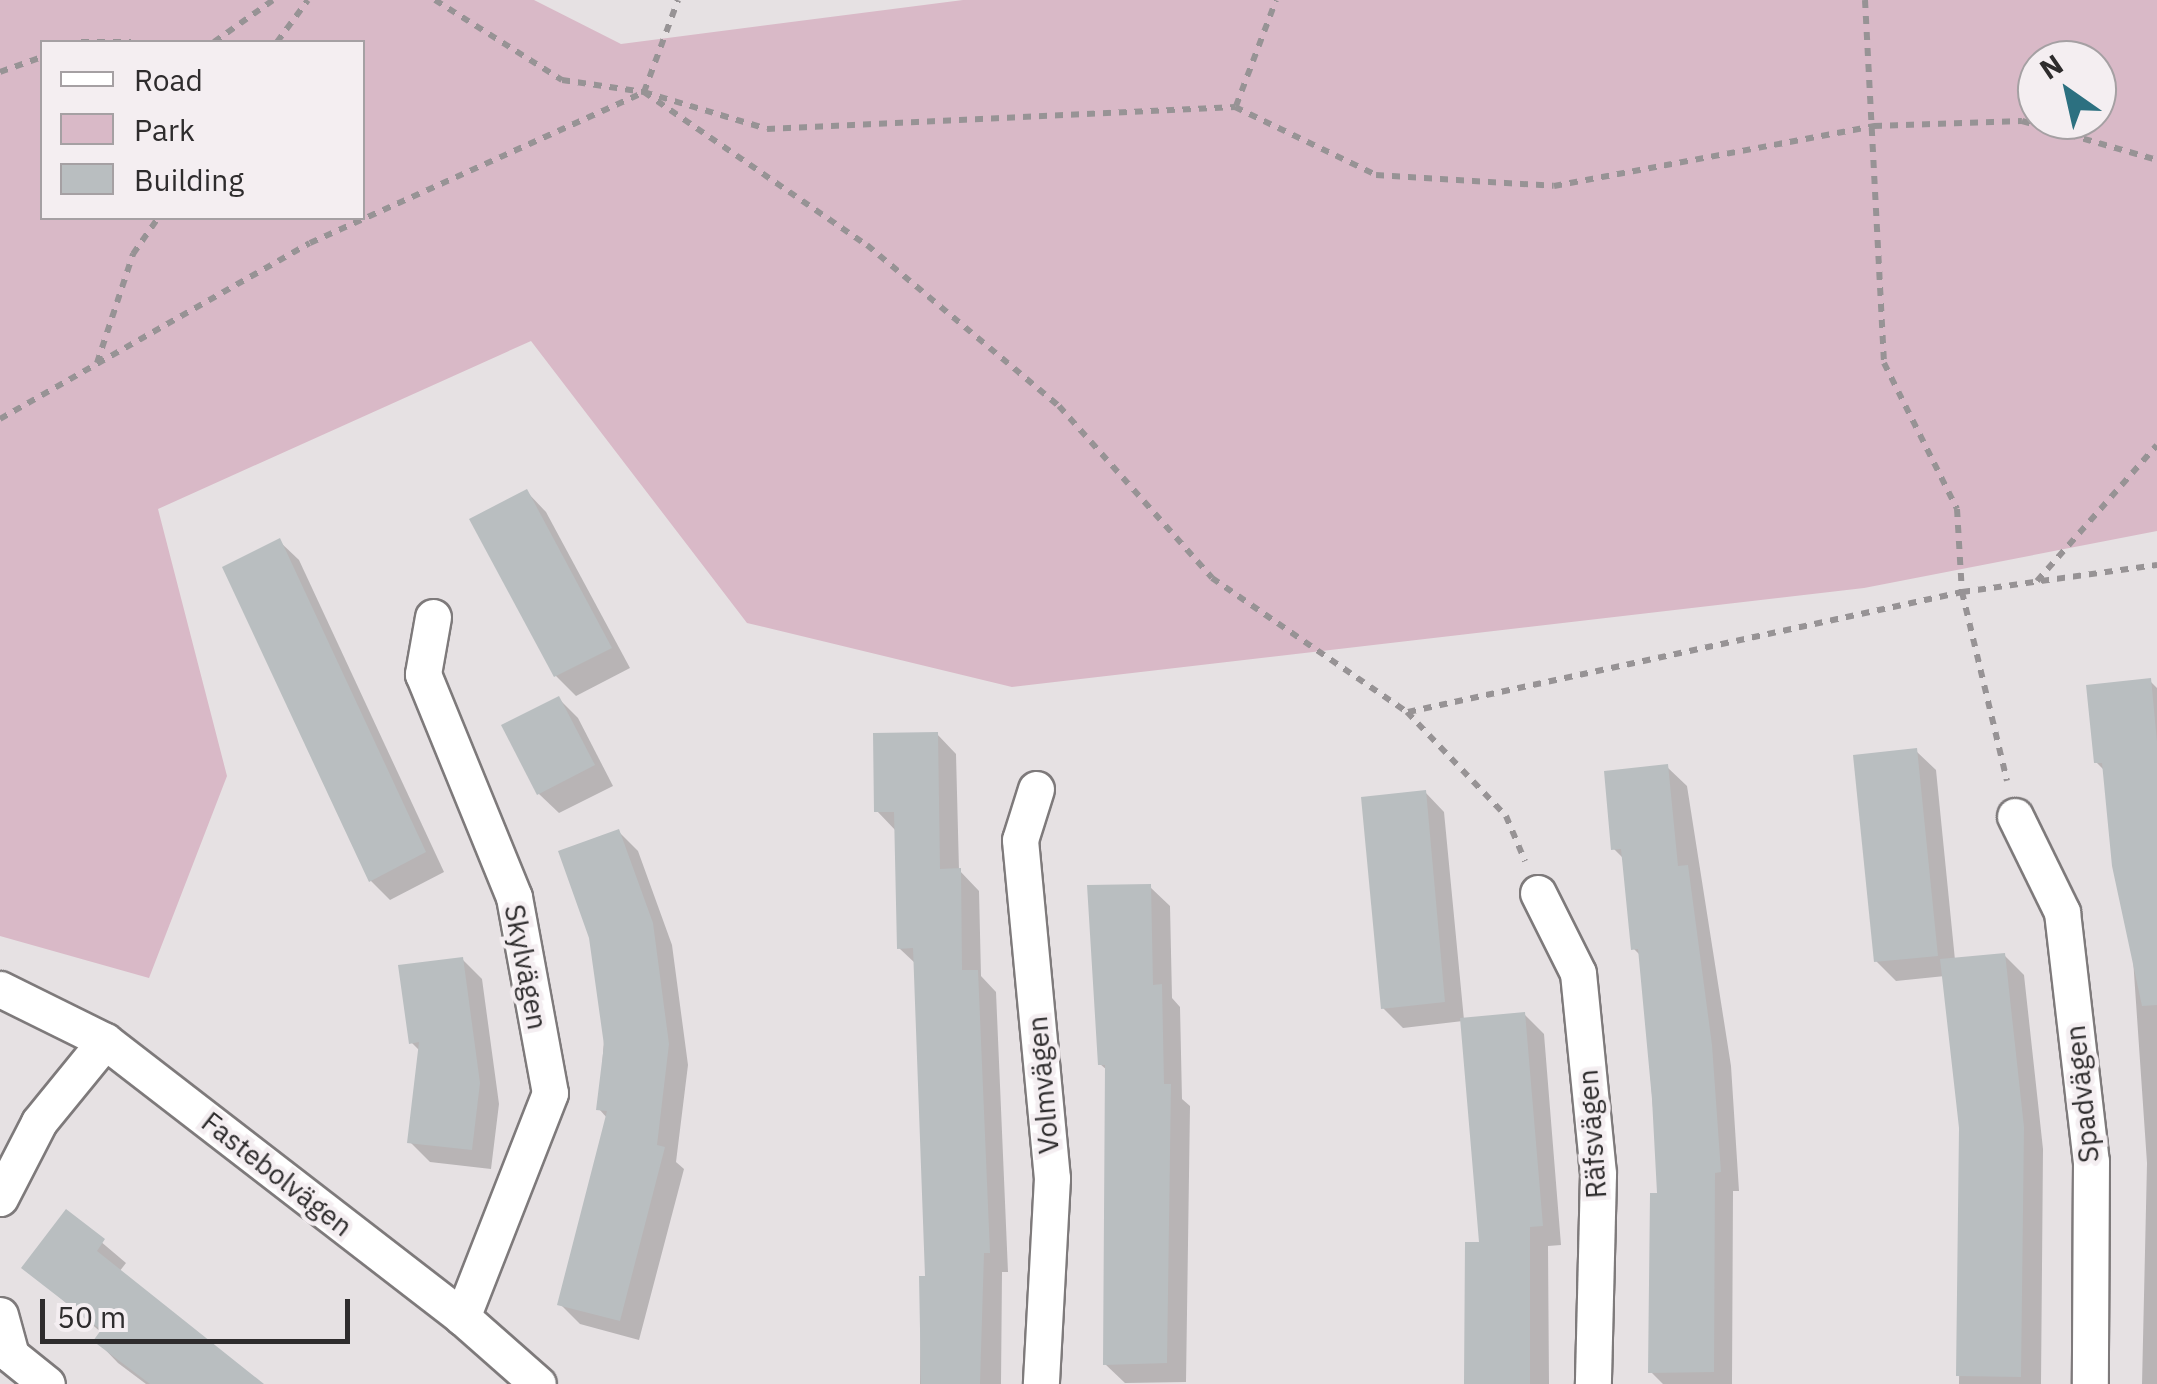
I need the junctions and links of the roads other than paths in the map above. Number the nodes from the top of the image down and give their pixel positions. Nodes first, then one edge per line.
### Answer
1 (433, 617) dead end
2 (1036, 788) dead end
3 (2015, 816) road end
4 (1538, 893) road end
5 (0, 989) edge
6 (105, 1041) junction
7 (0, 1198) edge
8 (0, 1315) edge
9 (462, 1317) junction
10 (47, 1384) edge
11 (538, 1384) edge
12 (1041, 1384) edge
13 (1593, 1384) edge
14 (2090, 1384) edge

1 - 9 street, Skylvägen
2 - 12 street, Volmvägen
3 - 14 street, Spadvägen
4 - 13 street, Räfsvägen
5 - 6 street, Fastebolvägen
6 - 7 street
6 - 9 street, Fastebolvägen
8 - 10 street
9 - 11 street, Fastebolvägen

